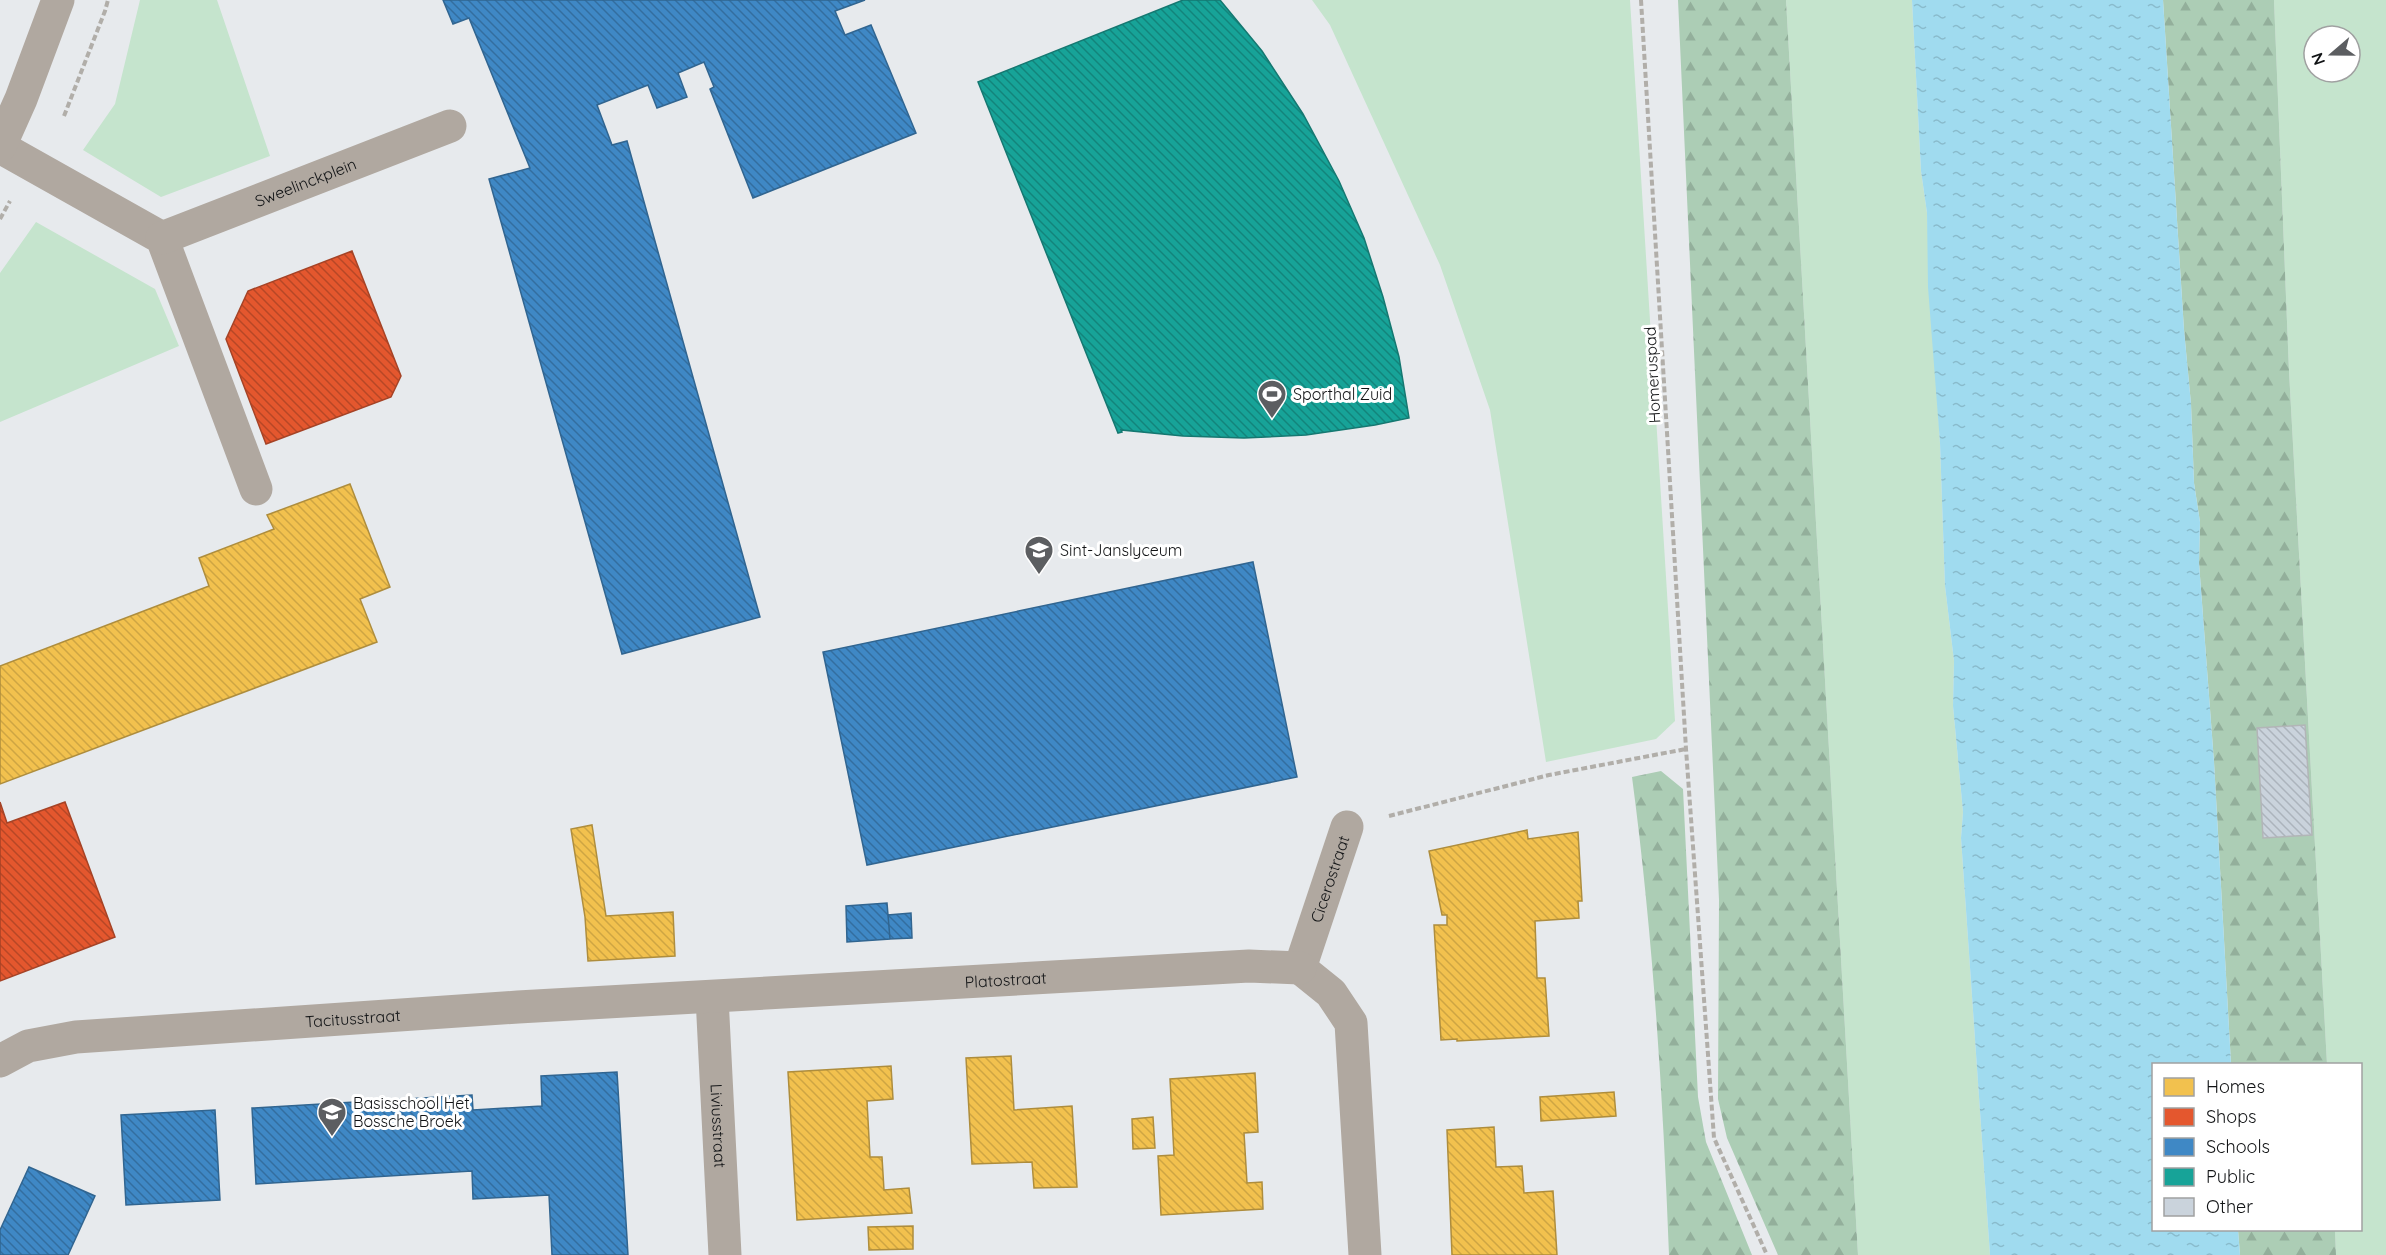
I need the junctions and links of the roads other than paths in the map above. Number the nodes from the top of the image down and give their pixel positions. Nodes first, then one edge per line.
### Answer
1 (58, 0) edge
2 (450, 126) dead end
3 (0, 147) edge
4 (162, 237) junction
5 (256, 489) dead end
6 (1347, 827) road end
7 (1300, 968) junction
8 (712, 997) junction
9 (0, 1061) edge
10 (725, 1255) edge
11 (1365, 1255) edge

1 - 3 street
2 - 4 street, Sweelinckplein
3 - 4 street
4 - 5 street
6 - 7 street, Cicerostraat
7 - 8 street, Platostraat
7 - 11 street
8 - 9 street, Tacitusstraat
8 - 10 street, Liviusstraat

